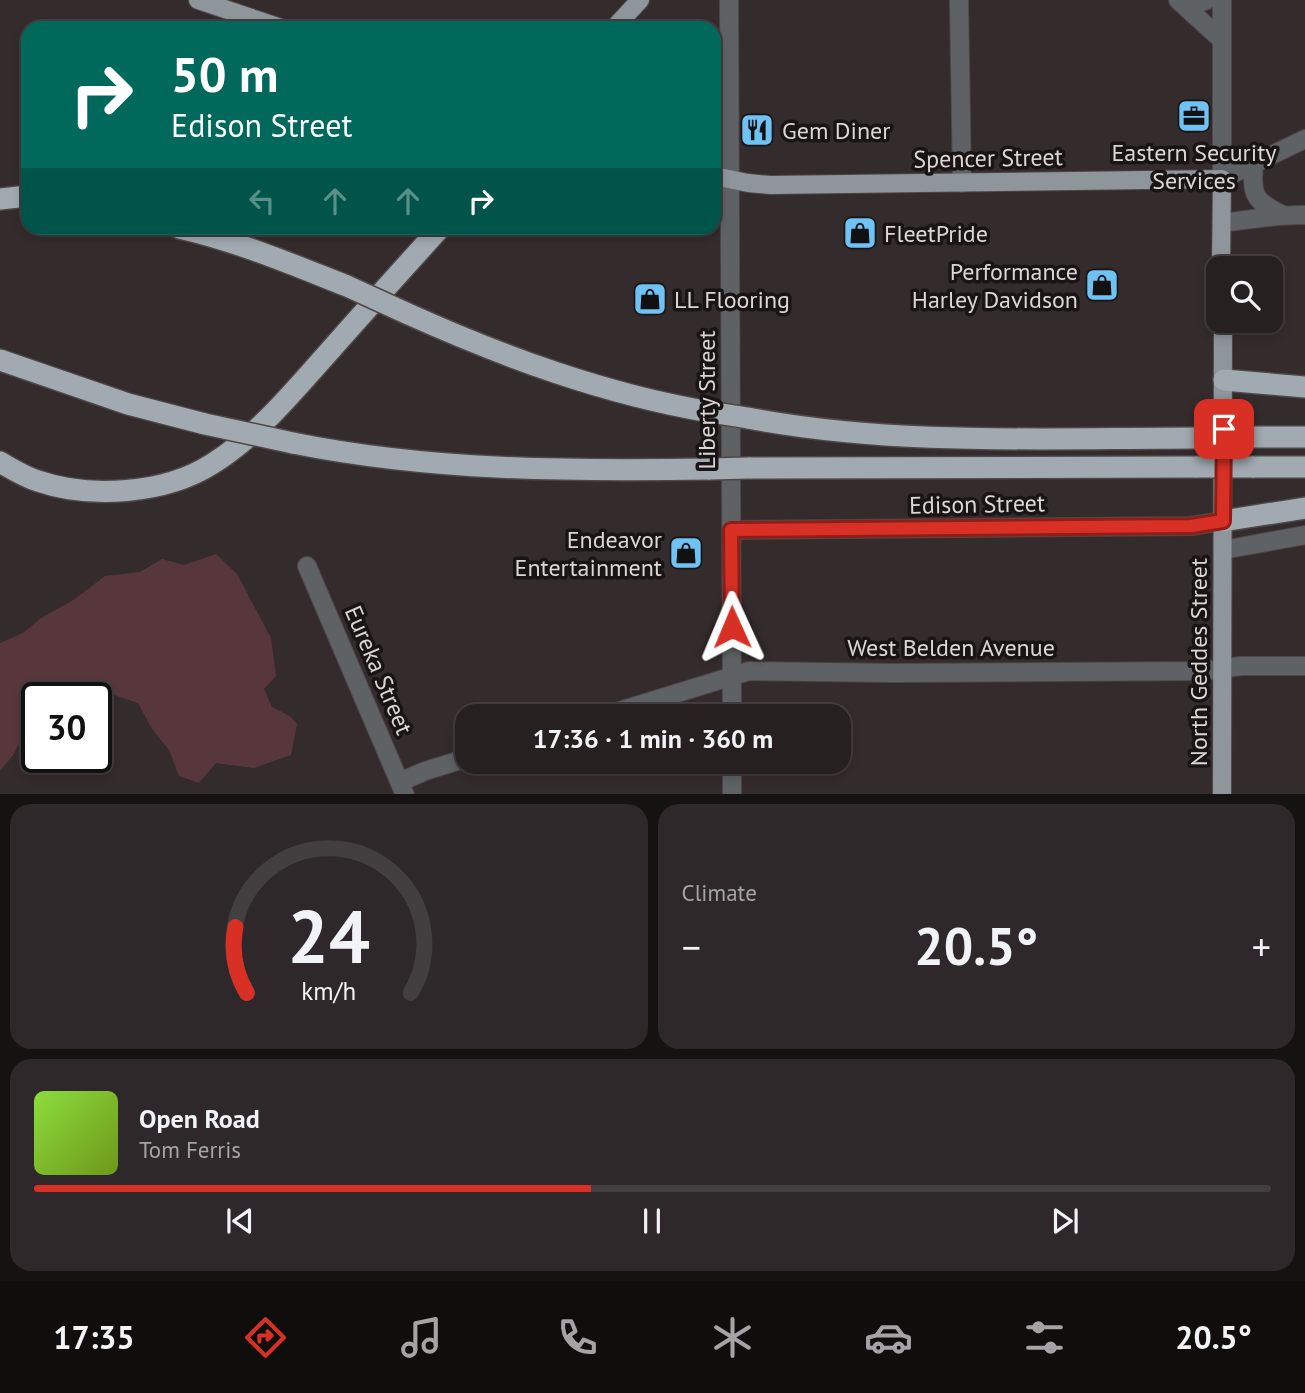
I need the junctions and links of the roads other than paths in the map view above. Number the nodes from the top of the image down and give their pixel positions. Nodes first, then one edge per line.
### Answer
1 (198, 0) edge
2 (640, 0) edge
3 (729, 0) edge
4 (959, 0) edge
5 (1180, 0) edge
6 (1207, 0) edge
7 (1222, 0) edge
8 (260, 21) edge
9 (620, 21) edge
10 (1222, 40) junction
11 (1305, 139) edge
12 (1254, 164) junction
13 (722, 178) edge
14 (1222, 179) junction
15 (962, 183) junction
16 (21, 197) edge
17 (0, 199) edge
18 (0, 205) edge
19 (21, 206) edge
20 (1281, 214) junction
21 (1305, 215) edge
22 (1222, 222) junction
23 (211, 235) edge
24 (434, 235) edge
25 (1222, 256) edge
26 (1223, 333) edge
27 (0, 360) edge
28 (1224, 380) junction
29 (1305, 387) edge
30 (1305, 437) edge
31 (0, 462) edge
32 (1305, 467) edge
33 (1305, 508) edge
34 (1223, 521) junction
35 (731, 530) junction
36 (1305, 535) edge
37 (1223, 550) junction
38 (307, 566) dead end
39 (1305, 666) edge
40 (1222, 668) junction
41 (733, 676) junction
42 (642, 704) edge
43 (732, 704) edge
44 (455, 762) edge
45 (732, 774) edge
46 (403, 788) edge
47 (732, 794) edge
48 (1222, 794) edge

1 - 8 main road
2 - 9 main road
3 - 13 street, Liberty Street
4 - 15 street
5 - 6 street
5 - 10 street
7 - 10 street
10 - 14 street
11 - 12 street
12 - 14 street
12 - 20 street
13 - 15 main road, Spencer Street
13 - 35 street, Liberty Street
14 - 15 main road, Spencer Street
14 - 22 main road
16 - 17 highway
18 - 19 highway
20 - 21 street
20 - 22 street
22 - 25 main road
23 - 30 highway, bridge
24 - 31 highway
26 - 28 main road, North Geddes Street
27 - 32 highway, bridge
28 - 29 highway
28 - 34 main road, North Geddes Street
33 - 34 highway
34 - 35 street, Edison Street
34 - 37 main road, North Geddes Street
35 - 41 street, Liberty Street
36 - 37 street
37 - 40 main road, North Geddes Street
38 - 46 street, Eureka Street
39 - 40 street, West Belden Avenue
40 - 41 street, West Belden Avenue
40 - 48 main road, North Geddes Street
41 - 42 street, West Belden Avenue
41 - 43 street, Liberty Street
44 - 46 street
45 - 47 street

